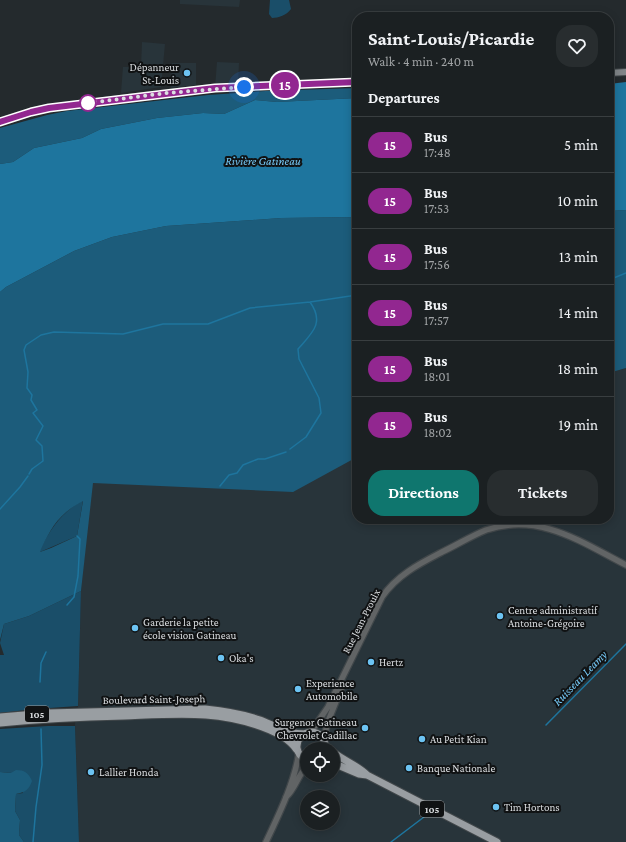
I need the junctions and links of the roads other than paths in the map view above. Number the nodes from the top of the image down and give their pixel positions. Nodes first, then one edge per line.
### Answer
1 (626, 72) edge
2 (614, 73) edge
3 (352, 82) edge
4 (0, 122) edge
5 (626, 565) edge
6 (341, 683) junction
7 (0, 717) edge
8 (0, 723) edge
9 (307, 733) junction
10 (324, 742) edge
11 (326, 742) edge
12 (298, 751) junction
13 (340, 757) edge
14 (340, 766) edge
15 (367, 775) junction
16 (300, 776) edge
17 (286, 798) junction
18 (266, 842) edge
19 (497, 842) edge

1 - 2 main road
3 - 4 main road
5 - 6 street, Rue Jean-Proulx
6 - 9 street, Rue Jean-Proulx
6 - 11 street, Rue Jean-Proulx
7 - 9 main road, Boulevard Saint-Joseph / 105
8 - 12 main road, Boulevard Saint-Joseph / 105
9 - 10 main road, 105
9 - 12 main road
12 - 17 street
13 - 15 main road, 105
14 - 15 main road, 105
15 - 19 main road, 105
16 - 17 street
17 - 18 street

